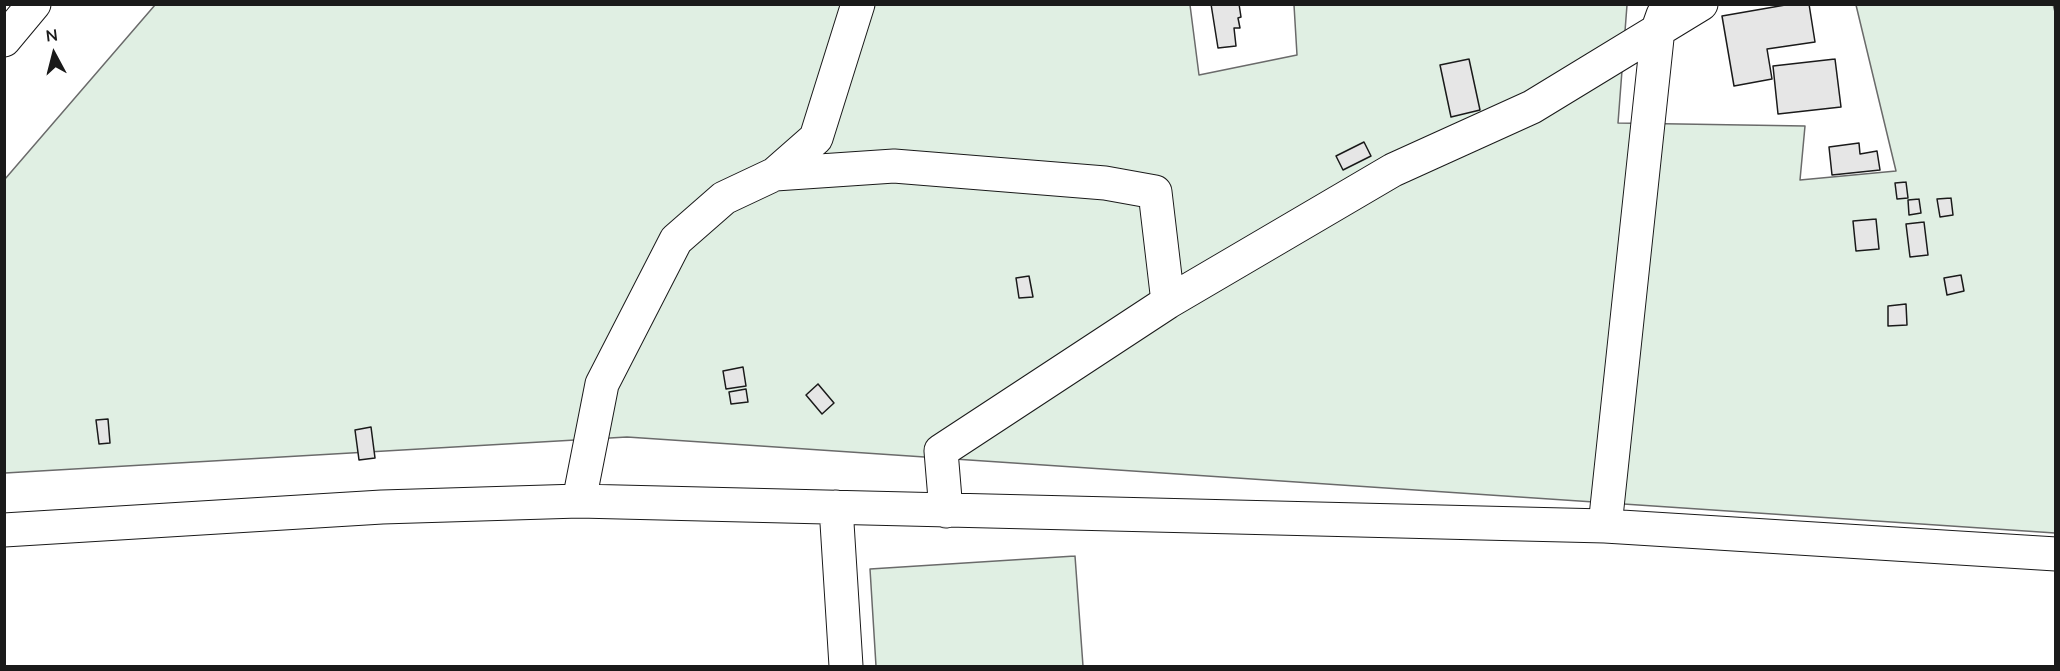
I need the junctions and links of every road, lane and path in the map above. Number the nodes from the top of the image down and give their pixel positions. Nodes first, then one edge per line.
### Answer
1 (34, 4) edge
2 (858, 4) edge
3 (1701, 4) edge
4 (1662, 17) edge
5 (4, 40) edge
6 (776, 174) junction
7 (1168, 302) junction
8 (579, 501) junction
9 (836, 507) junction
10 (946, 511) junction
11 (1605, 526) junction
12 (4, 530) edge
13 (2055, 554) edge
14 (846, 666) edge

1 - 5 street
2 - 6 street
3 - 4 street
4 - 7 street
4 - 11 street
6 - 7 street
6 - 8 street
7 - 10 street
8 - 9 street
8 - 12 street
9 - 10 street
9 - 14 street
10 - 11 street
11 - 13 street

